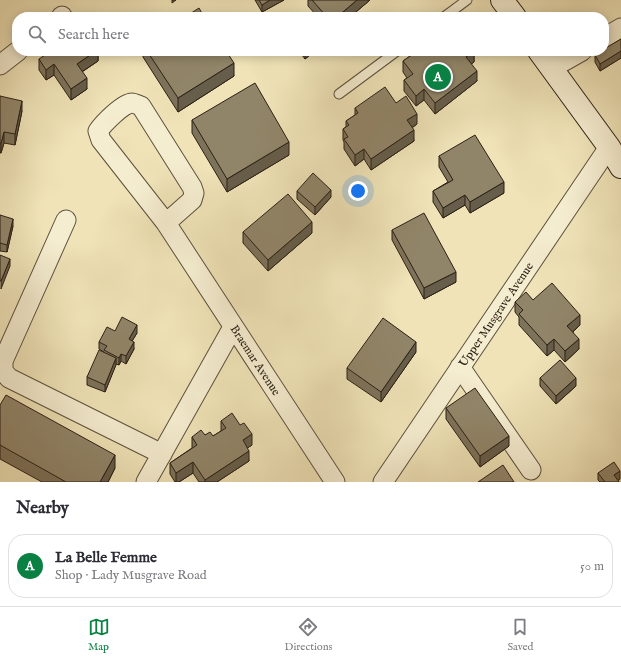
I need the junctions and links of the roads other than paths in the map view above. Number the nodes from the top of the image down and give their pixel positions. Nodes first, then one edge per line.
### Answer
1 (467, 0) edge
2 (502, 0) edge
3 (451, 12) edge
4 (511, 12) edge
5 (621, 28) edge
6 (609, 35) edge
7 (12, 56) edge
8 (390, 56) edge
9 (543, 56) edge
10 (573, 56) edge
11 (0, 65) edge
12 (552, 68) junction
13 (339, 94) dead end
14 (609, 147) junction
15 (621, 167) edge
16 (66, 220) dead end
17 (166, 223) junction
18 (233, 326) junction
19 (460, 367) junction
20 (162, 454) junction
21 (531, 470) dead end
22 (146, 482) edge
23 (335, 482) edge
24 (383, 482) edge

1 - 3 lane
2 - 4 main road
5 - 6 street
7 - 11 street
8 - 13 lane
9 - 12 main road
10 - 12 street
12 - 14 main road
14 - 15 main road
14 - 19 street, Upper Musgrave Avenue
16 - 20 street
17 - 17 street
17 - 18 street
18 - 20 street, Braemar Avenue
18 - 23 street, Braemar Avenue
19 - 21 street
19 - 24 street, Upper Musgrave Avenue
20 - 22 street, Braemar Avenue

